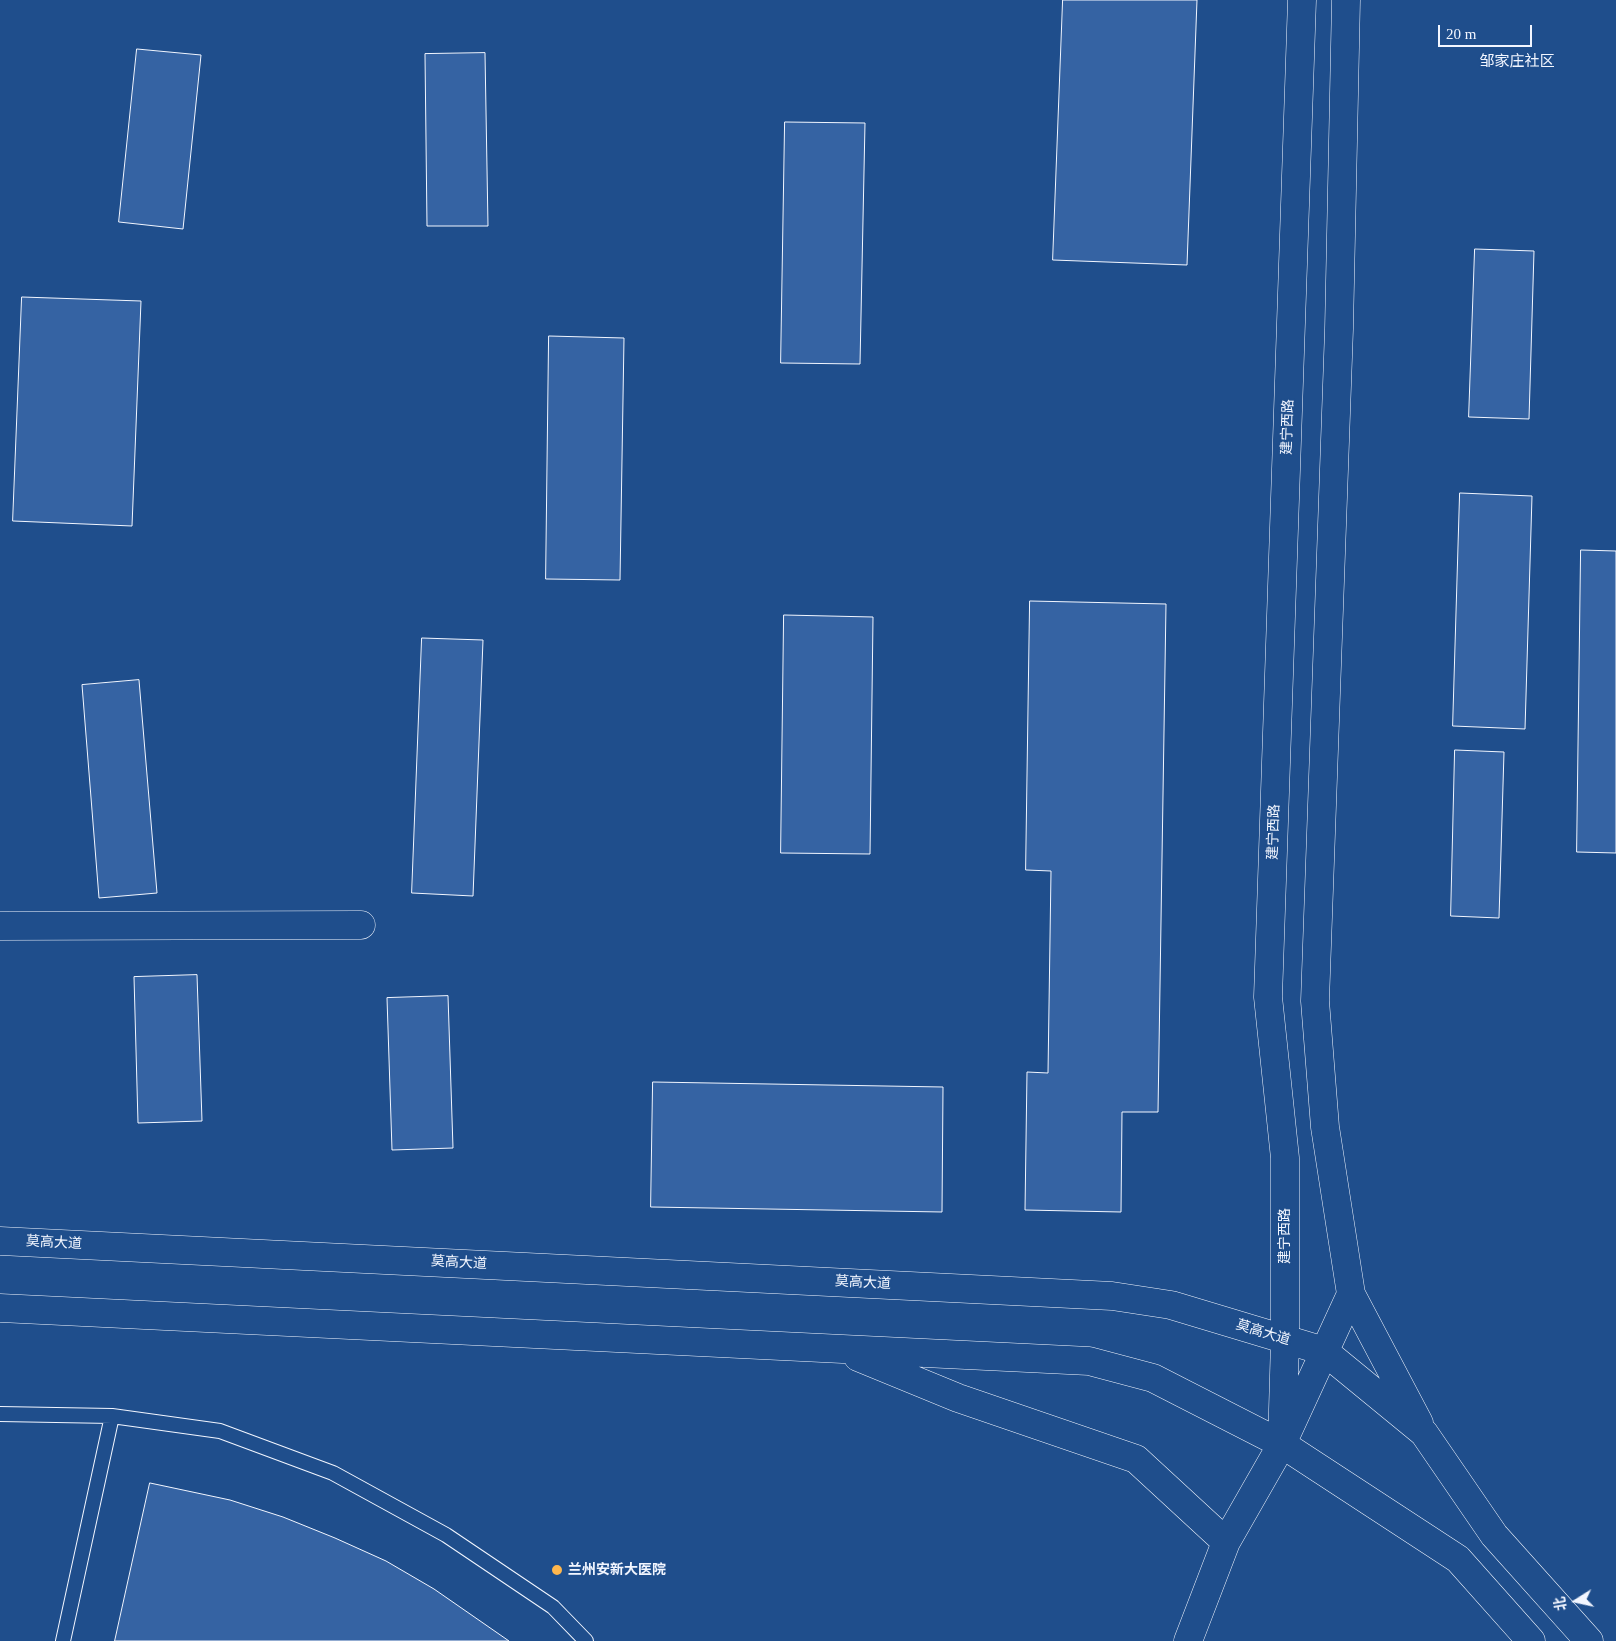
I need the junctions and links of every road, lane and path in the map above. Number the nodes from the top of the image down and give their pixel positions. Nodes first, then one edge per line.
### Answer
1 (1302, 0) edge
2 (1346, 0) edge
3 (361, 925) dead end
4 (0, 926) edge
5 (0, 1241) edge
6 (1350, 1294) junction
7 (0, 1308) edge
8 (1285, 1341) junction
9 (838, 1349) junction
10 (1324, 1351) junction
11 (0, 1414) edge
12 (112, 1416) junction
13 (1424, 1433) junction
14 (1282, 1444) junction
15 (1226, 1542) junction
16 (63, 1641) edge
17 (586, 1641) edge
18 (1188, 1641) edge
19 (1531, 1641) edge
20 (1589, 1641) edge

1 - 8 main road, 建宁西路
2 - 6 main road
3 - 4 main road
5 - 8 main road, 莫高大道
6 - 10 main road
6 - 13 main road
7 - 9 main road
8 - 10 main road, 莫高大道
8 - 14 main road, 建宁西路
9 - 14 main road
9 - 15 main road
10 - 13 main road, 莫高大道
10 - 14 main road
11 - 12 lane
12 - 16 lane
12 - 17 lane
13 - 20 main road, 莫高大道
14 - 15 main road, 建宁西路
14 - 19 main road
15 - 18 main road, 建宁西路

